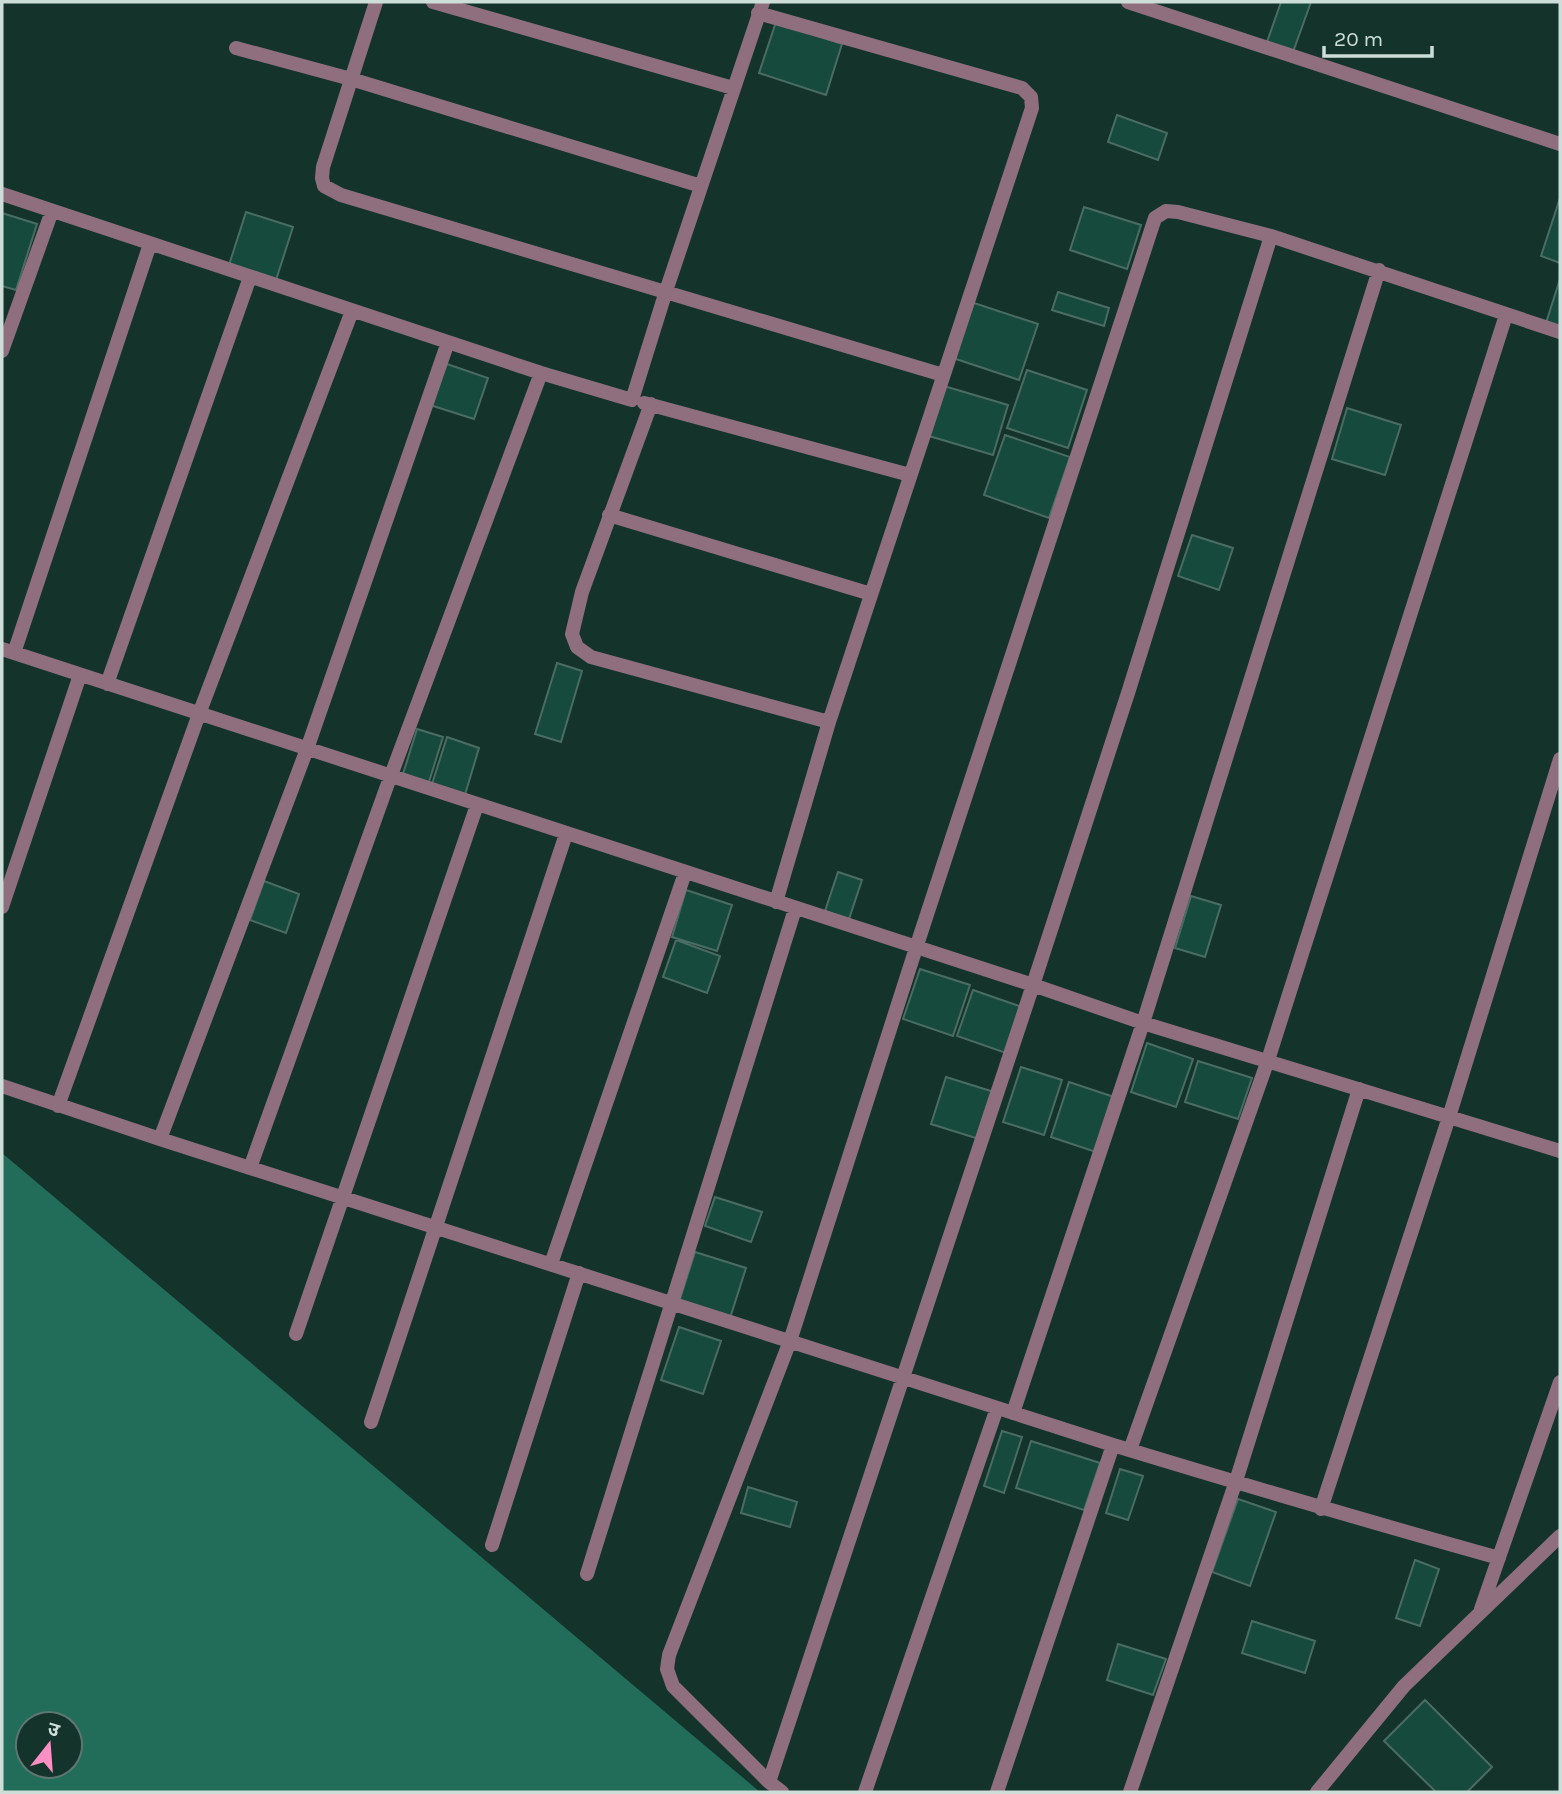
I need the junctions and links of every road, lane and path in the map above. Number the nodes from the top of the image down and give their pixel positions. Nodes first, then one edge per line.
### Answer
1 (376, 2) edge
2 (433, 2) edge
3 (1128, 2) edge
4 (760, 5) edge
5 (236, 48) dead end
6 (351, 79) junction
7 (733, 88) junction
8 (1560, 144) edge
9 (701, 186) junction
10 (2, 194) edge
11 (52, 211) junction
12 (1271, 236) junction
13 (150, 244) junction
14 (1379, 270) junction
15 (250, 277) junction
16 (666, 291) junction
17 (352, 310) junction
18 (1506, 315) junction
19 (1560, 332) edge
20 (448, 342) junction
21 (2, 351) edge
22 (541, 373) junction
23 (943, 375) junction
24 (632, 400) junction
25 (651, 404) junction
26 (911, 475) junction
27 (609, 515) junction
28 (871, 594) junction
29 (8, 651) edge
30 (80, 675) junction
31 (107, 684) junction
32 (199, 714) junction
33 (829, 722) junction
34 (307, 749) junction
35 (1560, 759) edge
36 (390, 776) junction
37 (477, 805) junction
38 (566, 834) junction
39 (685, 873) junction
40 (775, 902) junction
41 (2, 907) edge
42 (794, 909) junction
43 (916, 948) junction
44 (1033, 985) junction
45 (1143, 1023) junction
46 (1268, 1060) junction
47 (2, 1086) edge
48 (1359, 1089) junction
49 (58, 1106) junction
50 (1449, 1117) junction
51 (160, 1139) junction
52 (1560, 1151) edge
53 (250, 1168) junction
54 (345, 1198) junction
55 (435, 1227) junction
56 (551, 1264) junction
57 (579, 1273) junction
58 (670, 1303) junction
59 (296, 1334) dead end
60 (790, 1341) junction
61 (903, 1377) junction
62 (1560, 1382) edge
63 (998, 1408) junction
64 (1013, 1413) junction
65 (372, 1422) dead end
66 (1113, 1445) junction
67 (1130, 1450) junction
68 (1236, 1480) junction
69 (1321, 1509) junction
70 (1560, 1536) edge
71 (492, 1545) dead end
72 (1499, 1558) junction
73 (587, 1574) dead end
74 (1480, 1613) junction
75 (769, 1782) junction
76 (782, 1792) edge
77 (865, 1792) edge
78 (997, 1792) edge
79 (1130, 1792) edge
80 (1317, 1792) edge

1 - 6 street
2 - 7 street
3 - 8 street
4 - 7 street
4 - 23 street
5 - 6 street
6 - 9 street
6 - 16 street
7 - 9 street
9 - 16 street
10 - 11 street
11 - 13 street
11 - 21 street
12 - 14 street
12 - 43 street
12 - 44 street
13 - 15 street
13 - 29 street
14 - 18 street
14 - 45 street
15 - 17 street
15 - 31 street
16 - 23 street
16 - 24 street
17 - 20 street
17 - 32 street
18 - 19 street
18 - 46 street
20 - 22 street
20 - 34 street
22 - 24 street
22 - 36 street
23 - 26 street
24 - 25 street
25 - 26 street
25 - 27 street
26 - 28 street
27 - 28 street
27 - 33 street
28 - 33 street
29 - 30 street
30 - 31 street
30 - 41 street
31 - 32 street
32 - 34 street
32 - 49 street
33 - 40 street
34 - 36 street
34 - 51 street
35 - 50 street
36 - 37 street
36 - 53 street
37 - 38 street
37 - 54 street
38 - 39 street
38 - 55 street
39 - 40 street
39 - 56 street
40 - 42 street
42 - 43 street
42 - 58 street
43 - 44 street
43 - 60 street
44 - 45 street
44 - 61 street
45 - 46 street
45 - 64 street
46 - 48 street
46 - 67 street
47 - 49 street
48 - 50 street
48 - 68 street
49 - 51 street
50 - 52 street
50 - 69 street
51 - 53 street
53 - 54 street
54 - 55 street
54 - 59 street
55 - 56 street
55 - 65 street
56 - 57 street
57 - 58 street
57 - 71 street
58 - 60 street
58 - 73 street
60 - 61 street
60 - 75 street
61 - 63 street
61 - 75 street
62 - 72 street
63 - 64 street
63 - 77 street
64 - 66 street
66 - 67 street
66 - 78 street
67 - 68 street
68 - 69 street
68 - 79 street
69 - 72 street
70 - 74 street
72 - 74 street
74 - 80 street
75 - 76 street

